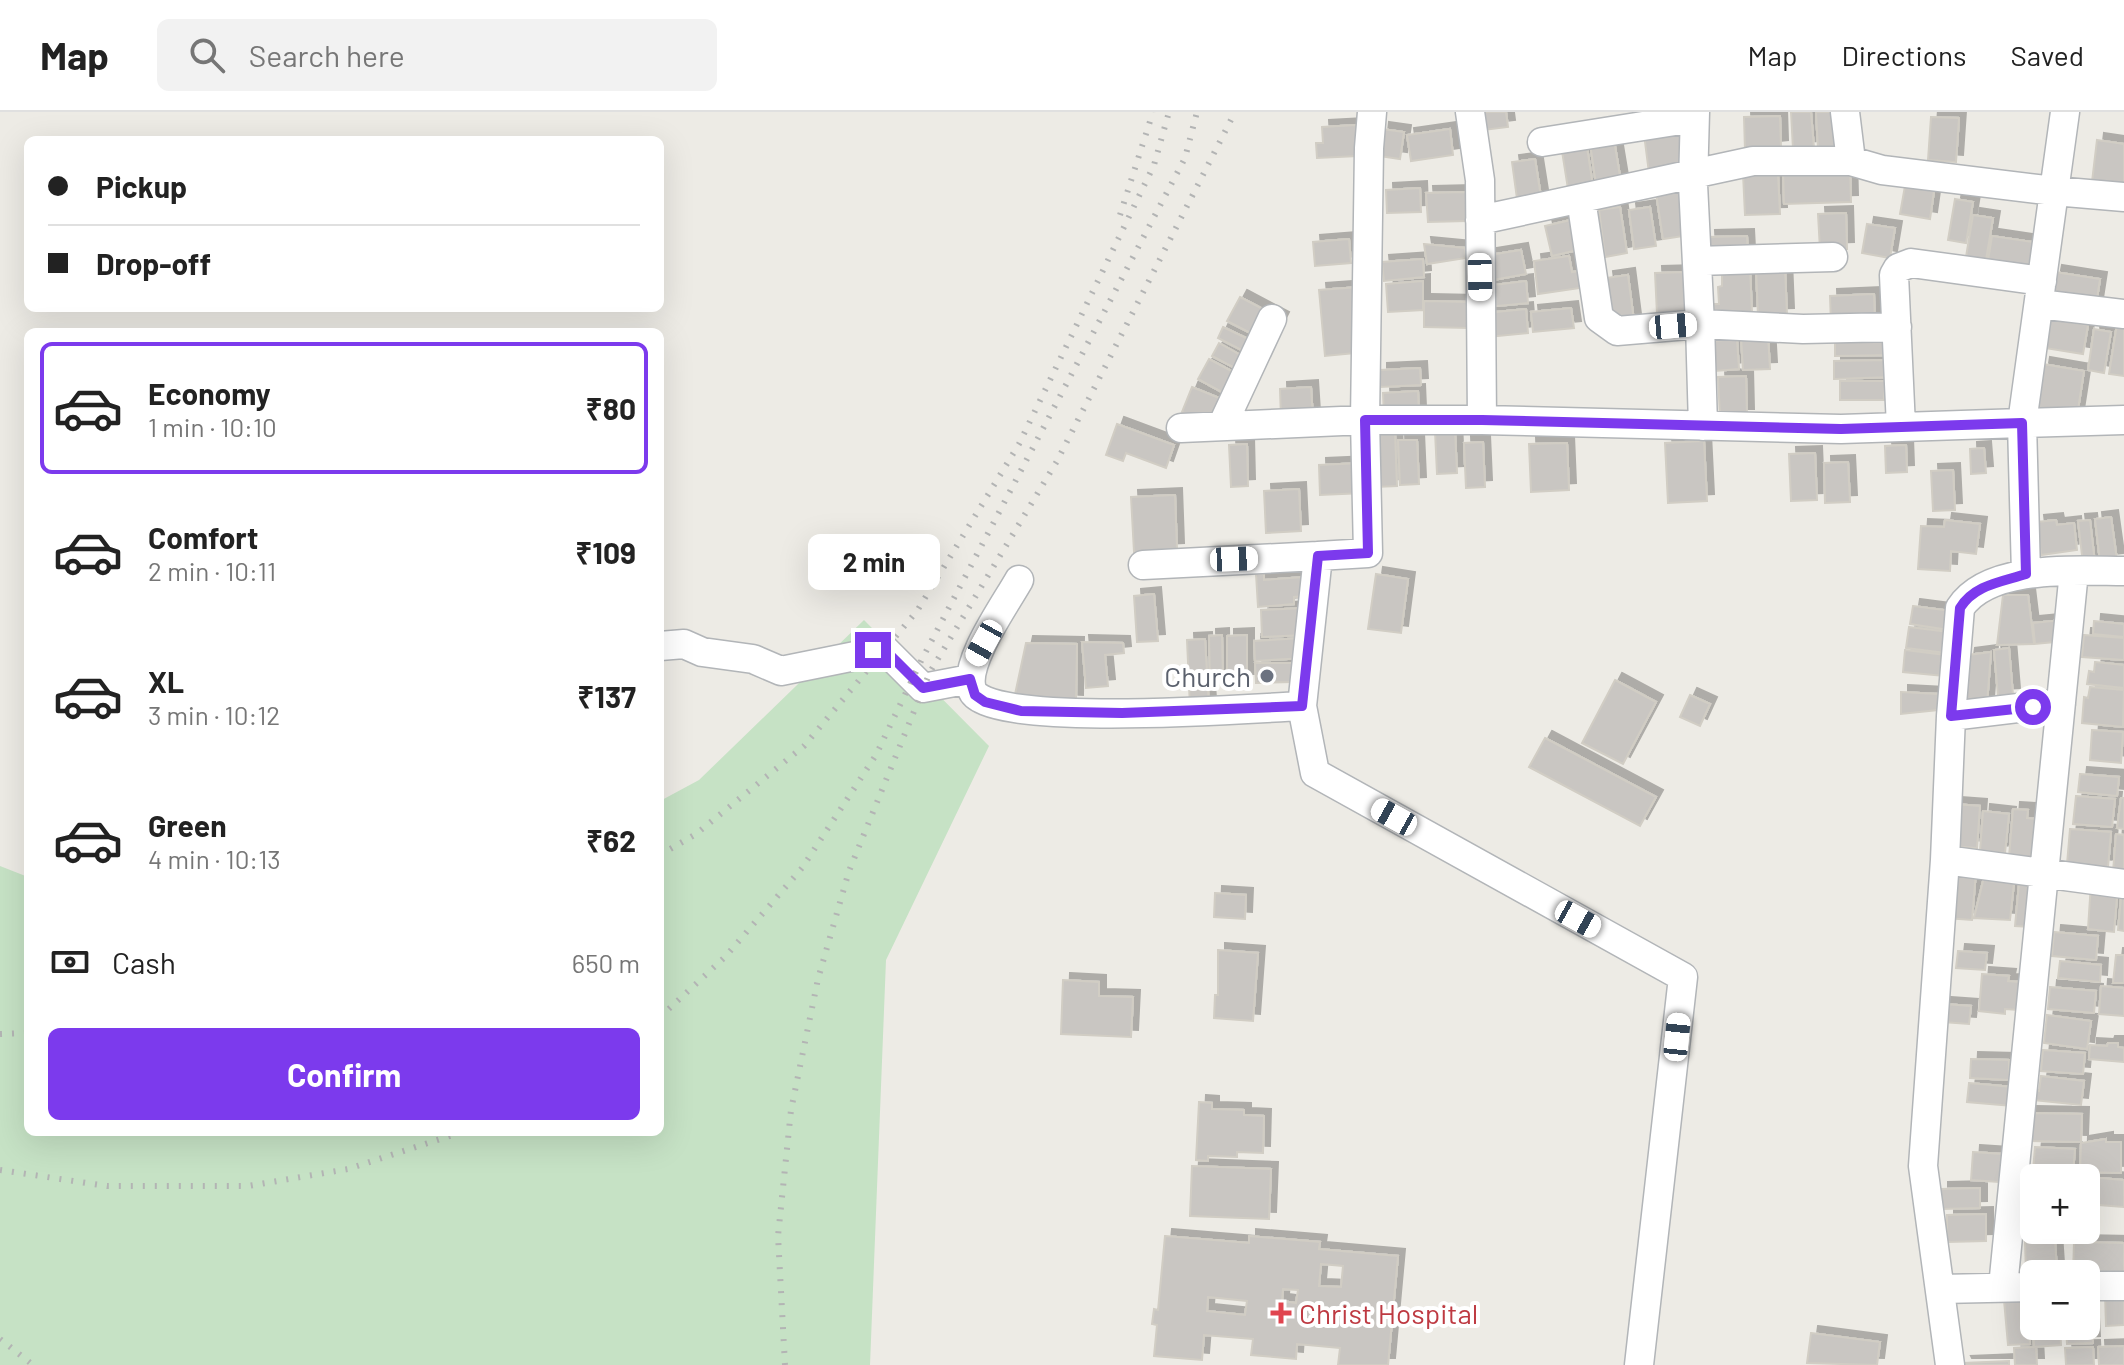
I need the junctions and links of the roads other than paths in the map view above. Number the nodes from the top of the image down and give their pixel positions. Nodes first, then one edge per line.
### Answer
1 (1372, 112) edge
2 (1470, 112) edge
3 (1845, 112) edge
4 (2065, 112) edge
5 (1694, 115) edge
6 (1542, 142) dead end
7 (1851, 161) junction
8 (1693, 175) junction
9 (2054, 191) junction
10 (2124, 197) edge
11 (1581, 199) junction
12 (1480, 220) junction
13 (1833, 257) dead end
14 (1697, 261) junction
15 (2040, 292) junction
16 (2124, 314) edge
17 (1272, 319) dead end
18 (1700, 324) junction
19 (1897, 327) junction
20 (1365, 420) junction
21 (1482, 420) junction
22 (2124, 420) edge
23 (2022, 423) junction
24 (1222, 426) junction
25 (1703, 426) junction
26 (1901, 427) junction
27 (1181, 428) dead end
28 (1318, 556) junction
29 (1143, 565) dead end
30 (2074, 571) junction
31 (2124, 571) edge
32 (2026, 574) junction
33 (1019, 580) dead end
34 (664, 646) edge
35 (970, 679) junction
36 (2061, 703) junction
37 (1302, 706) junction
38 (1951, 716) junction
39 (1945, 860) junction
40 (2044, 873) junction
41 (2124, 884) edge
42 (2100, 1286) edge
43 (2124, 1286) edge
44 (2003, 1287) junction
45 (2020, 1287) edge
46 (1941, 1289) junction
47 (1639, 1365) edge
48 (1950, 1365) edge

1 - 20 street
2 - 12 street
3 - 7 street
4 - 9 street
5 - 6 street
5 - 8 street
7 - 8 street
7 - 9 street
8 - 11 street
8 - 14 street
9 - 10 street
9 - 15 street
11 - 12 street
11 - 18 street
12 - 21 street
13 - 14 street
14 - 18 street
15 - 16 street
15 - 19 street
15 - 23 street
17 - 24 street
18 - 19 street
18 - 25 street
19 - 26 street
20 - 21 street
20 - 24 street
20 - 28 street
21 - 25 street
22 - 23 street
23 - 26 street
23 - 32 street
24 - 27 street
25 - 26 street
28 - 29 street
28 - 37 street
30 - 31 street
30 - 32 street
30 - 36 street
32 - 38 street
33 - 35 street
34 - 35 street
35 - 37 street
36 - 38 street
36 - 40 street
37 - 47 street
38 - 39 street
39 - 40 street
39 - 46 street
40 - 41 street
40 - 44 street
42 - 43 street
44 - 45 street
44 - 46 street
46 - 48 street

